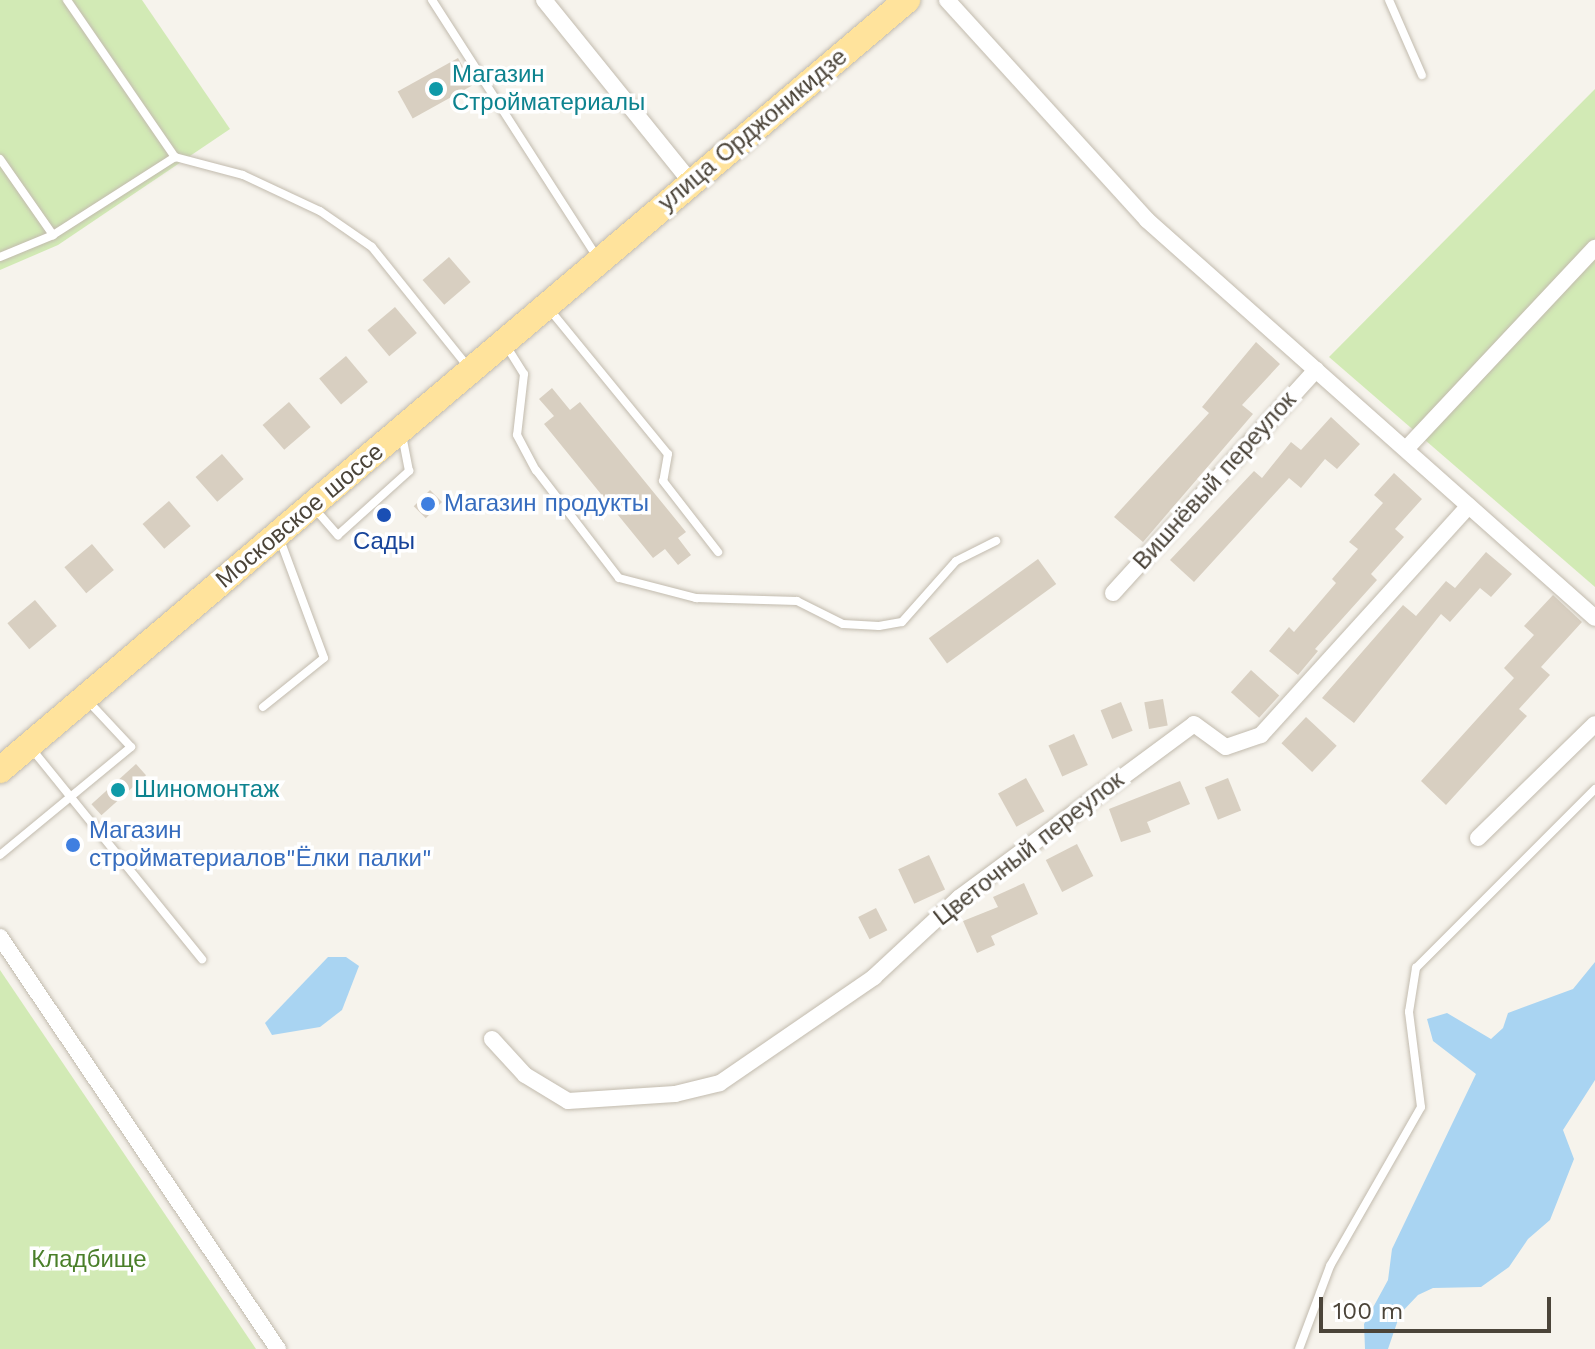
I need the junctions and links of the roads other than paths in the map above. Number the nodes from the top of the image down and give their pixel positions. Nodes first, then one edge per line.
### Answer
1 (67, 0) edge
2 (432, 0) edge
3 (544, 0) edge
4 (907, 0) edge
5 (947, 0) edge
6 (1389, 0) edge
7 (1422, 75) dead end
8 (175, 157) junction
9 (0, 159) edge
10 (691, 182) junction
11 (53, 235) junction
12 (1595, 248) edge
13 (0, 257) edge
14 (600, 261) junction
15 (547, 306) junction
16 (504, 343) junction
17 (1316, 370) junction
18 (471, 371) junction
19 (401, 430) junction
20 (1406, 449) junction
21 (312, 506) junction
22 (1469, 506) junction
23 (278, 534) junction
24 (996, 541) dead end
25 (718, 552) dead end
26 (1113, 593) dead end
27 (1595, 618) edge
28 (85, 697) junction
29 (263, 707) dead end
30 (1595, 724) edge
31 (29, 745) junction
32 (0, 770) edge
33 (1595, 789) edge
34 (71, 796) junction
35 (1478, 838) dead end
36 (0, 855) edge
37 (0, 937) edge
38 (202, 959) dead end
39 (492, 1039) dead end
40 (278, 1349) edge
41 (1299, 1349) edge

1 - 8 lane
2 - 14 lane
3 - 10 street
4 - 10 main road, улица Орджоникидзе
5 - 17 street
6 - 7 lane
8 - 11 lane
8 - 18 lane
9 - 11 lane
10 - 14 main road, улица Орджоникидзе
11 - 13 lane
12 - 20 street
14 - 15 main road, Московское шоссе
15 - 16 main road, Московское шоссе
15 - 25 lane
16 - 18 main road, Московское шоссе
16 - 24 lane
17 - 20 street
17 - 26 street, Вишнёвый переулок
18 - 19 main road, Московское шоссе
19 - 21 main road, Московское шоссе
19 - 21 lane
20 - 22 street
21 - 23 main road, Московское шоссе
22 - 27 street
22 - 39 street, Цветочный переулок
23 - 28 main road, Московское шоссе
23 - 29 lane
28 - 31 main road, Московское шоссе
28 - 34 lane
30 - 35 street
31 - 32 main road, Московское шоссе
31 - 34 lane
33 - 41 lane
34 - 36 lane
34 - 38 lane
37 - 40 street

